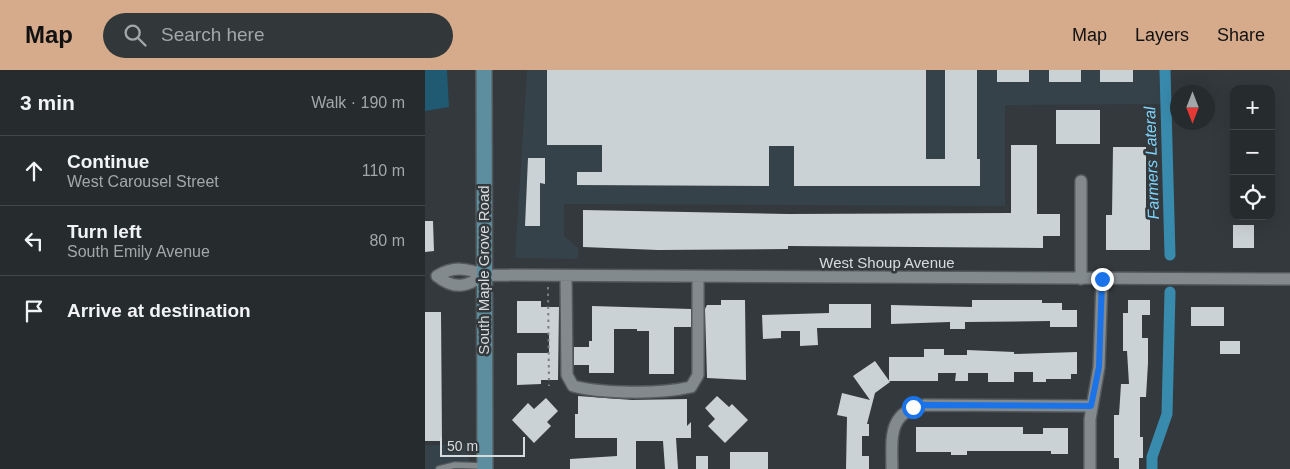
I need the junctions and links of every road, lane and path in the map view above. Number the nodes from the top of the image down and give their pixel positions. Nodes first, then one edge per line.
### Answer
1 (484, 70) edge
2 (1081, 181) dead end
3 (484, 275) junction
4 (431, 276) edge
5 (566, 276) junction
6 (698, 276) junction
7 (1081, 279) junction
8 (1102, 279) junction
9 (1290, 279) edge
10 (548, 287) dead end
11 (549, 386) dead end
12 (1091, 406) junction
13 (485, 468) edge
14 (439, 469) edge
15 (892, 469) edge
16 (1091, 469) edge

1 - 3 main road, South Maple Grove Road
2 - 7 street
3 - 4 street, West Shoup Avenue
3 - 5 street, West Shoup Avenue
3 - 13 main road, South Maple Grove Road
5 - 6 street, West Shoup Avenue
5 - 6 street
6 - 7 street, West Shoup Avenue
7 - 8 street, West Shoup Avenue
8 - 9 street, West Shoup Avenue
8 - 12 street
10 - 11 path
12 - 15 street
12 - 16 street
13 - 14 lane

